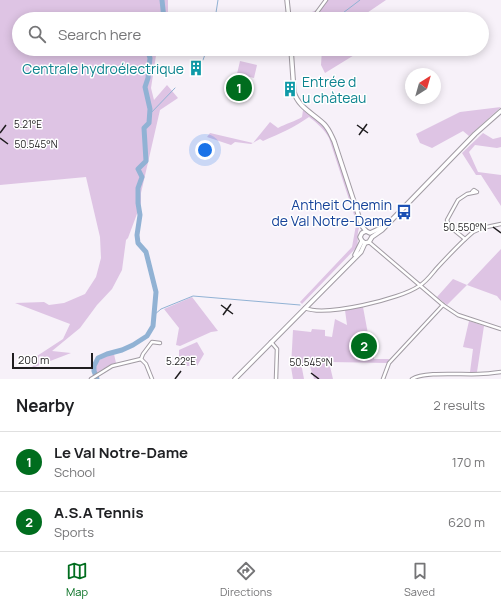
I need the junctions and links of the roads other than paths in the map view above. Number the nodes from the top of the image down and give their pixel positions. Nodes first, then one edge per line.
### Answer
1 (287, 0) edge
2 (326, 0) edge
3 (288, 12) edge
4 (317, 12) edge
5 (292, 56) edge
6 (501, 111) edge
7 (472, 192) dead end
8 (387, 224) junction
9 (501, 224) edge
10 (362, 226) junction
11 (368, 232) junction
12 (362, 233) junction
13 (372, 237) junction
14 (465, 239) junction
15 (366, 242) junction
16 (420, 286) junction
17 (443, 305) junction
18 (305, 308) junction
19 (501, 329) edge
20 (271, 342) junction
21 (160, 343) dead end
22 (141, 359) junction
23 (501, 372) edge
24 (92, 378) edge
25 (152, 379) edge
26 (235, 379) edge
27 (276, 379) edge
28 (383, 379) edge
29 (412, 379) edge

1 - 3 main road
2 - 4 street
5 - 10 main road
6 - 8 main road
7 - 14 street
8 - 11 main road
8 - 13 main road
9 - 14 street
10 - 11 main road
10 - 12 main road
11 - 12 main road
11 - 13 main road
12 - 15 main road
13 - 15 main road
14 - 16 street
15 - 16 street
15 - 18 main road
16 - 17 street
16 - 18 street
17 - 19 street
17 - 28 street
18 - 20 main road
20 - 26 main road
20 - 27 street
21 - 22 street
22 - 24 street
22 - 25 street
23 - 29 street

